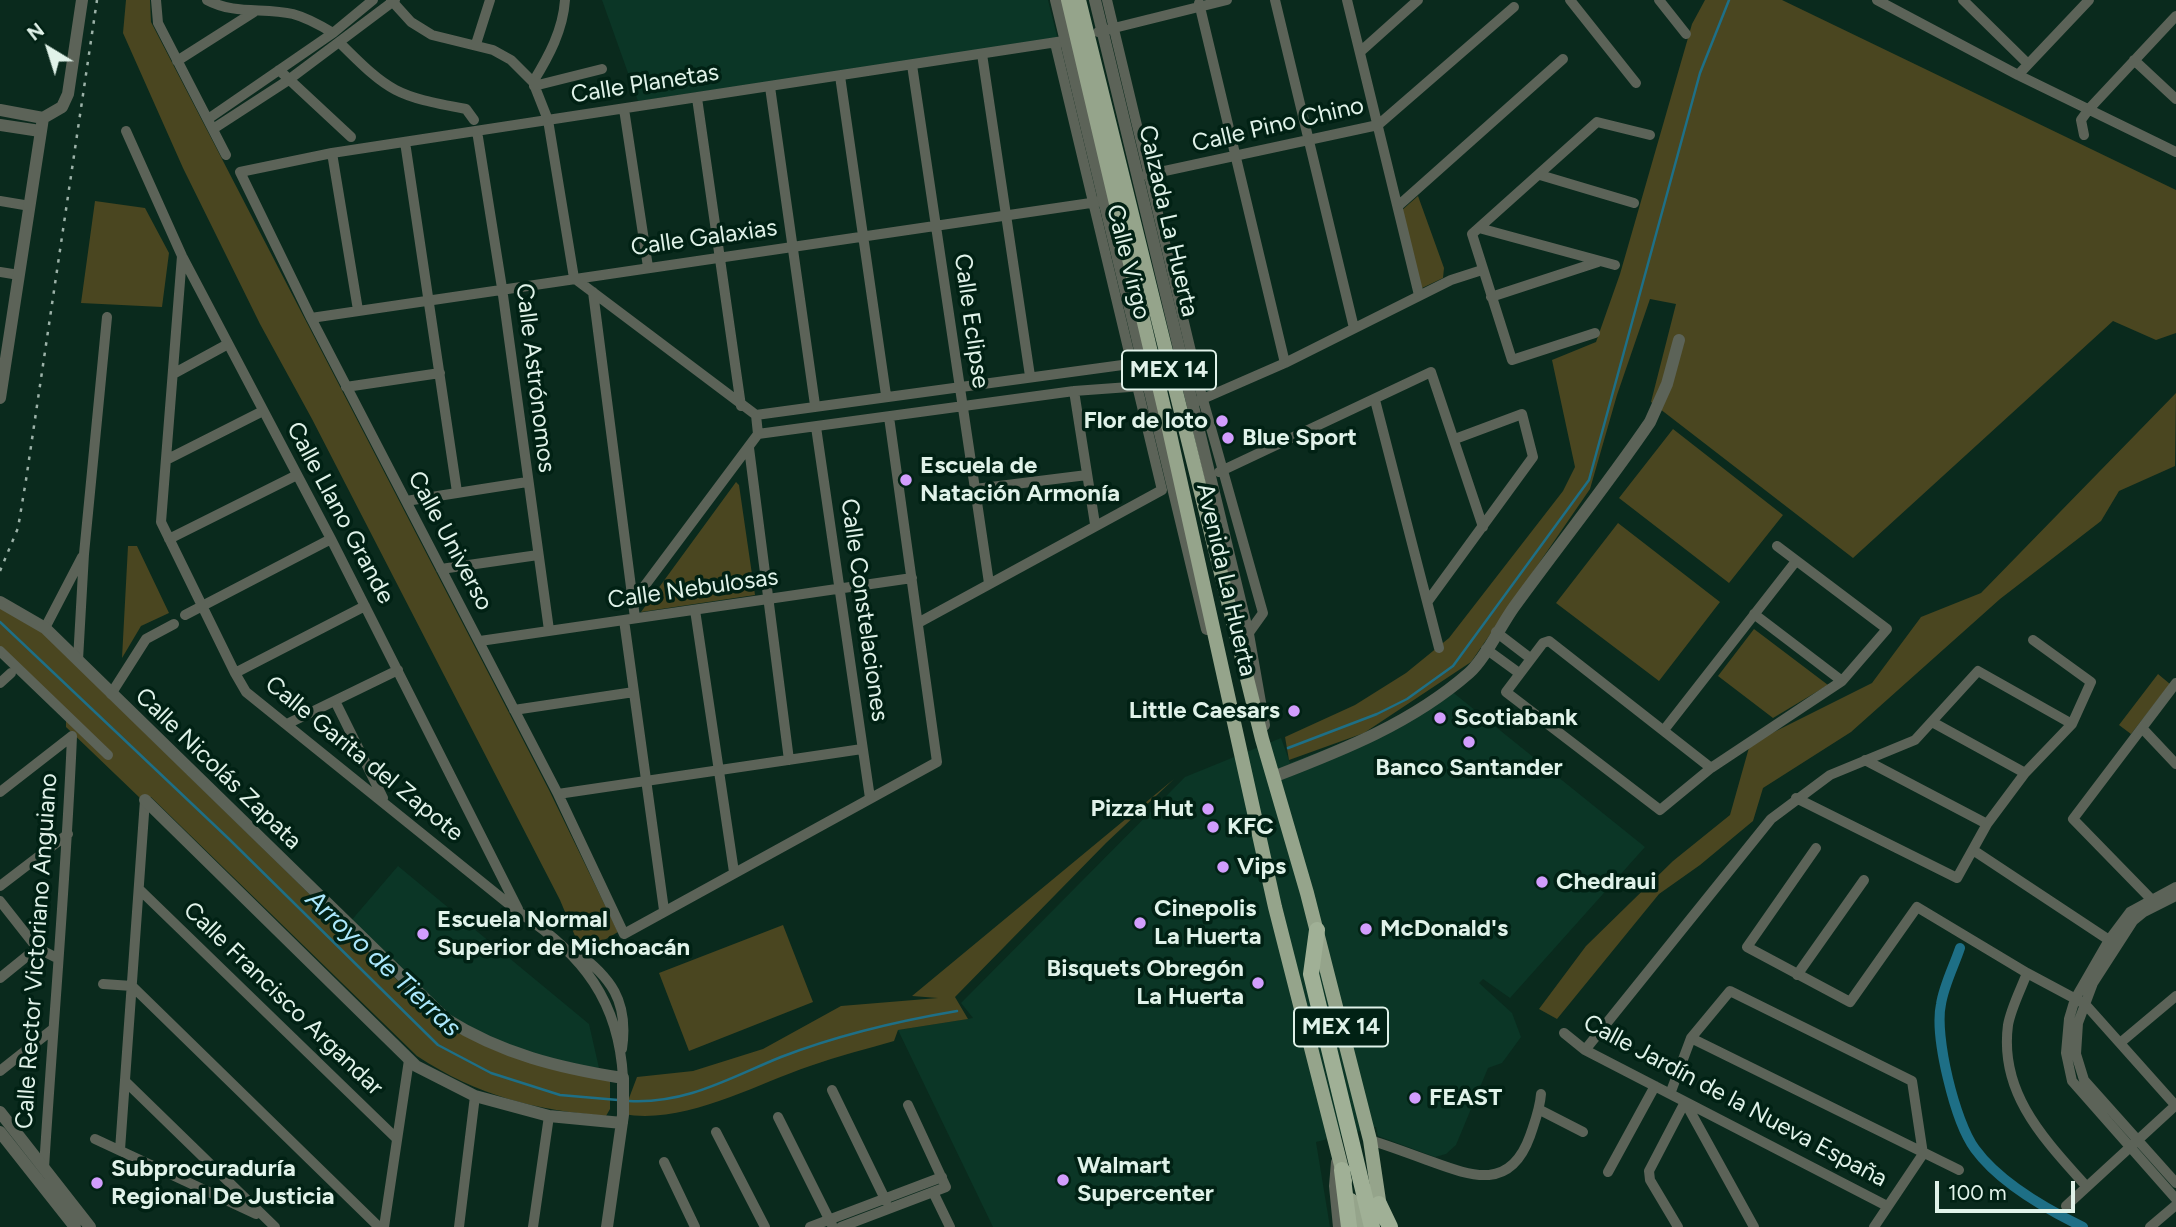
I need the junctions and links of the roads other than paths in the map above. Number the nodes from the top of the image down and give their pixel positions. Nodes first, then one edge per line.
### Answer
1 (82, 0) edge
2 (156, 0) edge
3 (207, 0) edge
4 (373, 0) edge
5 (490, 0) edge
6 (565, 0) edge
7 (1056, 0) edge
8 (1068, 0) edge
9 (1079, 0) edge
10 (1094, 0) edge
11 (1107, 0) edge
12 (1227, 0) edge
13 (1275, 0) edge
14 (1347, 0) edge
15 (1418, 0) edge
16 (1570, 0) edge
17 (1659, 0) edge
18 (1877, 0) edge
19 (1963, 0) edge
20 (2070, 0) edge
21 (2089, 0) edge
22 (393, 1) edge
23 (1199, 3) edge
24 (1514, 7) dead end
25 (2080, 9) junction
26 (254, 12) junction
27 (2176, 16) edge
28 (1107, 28) junction
29 (332, 33) junction
30 (1686, 34) dead end
31 (1072, 40) junction
32 (340, 43) junction
33 (476, 44) junction
34 (1360, 52) junction
35 (982, 54) junction
36 (1563, 59) dead end
37 (2134, 60) junction
38 (177, 61) junction
39 (2028, 64) junction
40 (912, 65) junction
41 (602, 69) dead end
42 (279, 71) junction
43 (2018, 75) junction
44 (840, 76) junction
45 (287, 81) junction
46 (1636, 83) dead end
47 (534, 84) junction
48 (770, 87) junction
49 (697, 98) junction
50 (2176, 99) edge
51 (624, 109) junction
52 (2089, 109) junction
53 (0, 110) edge
54 (208, 119) junction
55 (474, 120) dead end
56 (548, 120) junction
57 (0, 125) edge
58 (42, 125) junction
59 (1378, 125) junction
60 (213, 129) junction
61 (126, 131) dead end
62 (477, 131) junction
63 (1650, 135) dead end
64 (2084, 135) dead end
65 (351, 137) dead end
66 (1309, 141) junction
67 (405, 142) junction
68 (2176, 152) edge
69 (332, 153) junction
70 (226, 155) dead end
71 (1236, 158) junction
72 (243, 170) joint
73 (1150, 174) junction
74 (1539, 175) junction
75 (1131, 179) junction
76 (1104, 200) junction
77 (0, 201) edge
78 (1634, 204) dead end
79 (30, 206) junction
80 (1398, 206) junction
81 (1005, 215) junction
82 (936, 225) junction
83 (1479, 228) junction
84 (863, 236) junction
85 (792, 246) junction
86 (182, 256) junction
87 (719, 257) junction
88 (1599, 262) junction
89 (1615, 265) dead end
90 (648, 267) junction
91 (1482, 270) junction
92 (0, 272) edge
93 (19, 275) junction
94 (574, 278) junction
95 (502, 288) junction
96 (593, 292) junction
97 (1419, 295) junction
98 (1491, 297) junction
99 (429, 299) junction
100 (358, 310) junction
101 (107, 317) dead end
102 (311, 318) junction
103 (1353, 328) junction
104 (1595, 333) dead end
105 (1679, 340) dead end
106 (5, 344) edge
107 (228, 344) junction
108 (1142, 363) junction
109 (1285, 363) junction
110 (1168, 370) junction
111 (440, 373) junction
112 (173, 374) junction
113 (1030, 376) junction
114 (959, 385) junction
115 (1164, 385) junction
116 (346, 387) junction
117 (1074, 391) junction
118 (886, 395) junction
119 (0, 398) edge
120 (1203, 399) junction
121 (1375, 400) junction
122 (815, 405) junction
123 (741, 406) junction
124 (962, 407) junction
125 (263, 411) junction
126 (1178, 411) junction
127 (756, 415) junction
128 (889, 417) junction
129 (817, 427) junction
130 (758, 434) junction
131 (1455, 439) junction
132 (749, 448) junction
133 (166, 460) junction
134 (1223, 471) junction
135 (297, 475) junction
136 (1087, 475) junction
137 (1209, 475) junction
138 (527, 482) junction
139 (975, 489) junction
140 (457, 492) junction
141 (405, 501) junction
142 (1095, 524) junction
143 (1483, 527) junction
144 (169, 539) junction
145 (331, 539) junction
146 (1777, 546) dead end
147 (84, 554) junction
148 (538, 555) junction
149 (1796, 561) junction
150 (441, 569) junction
151 (912, 578) junction
152 (989, 583) junction
153 (841, 589) junction
154 (767, 599) junction
155 (634, 600) junction
156 (0, 601) edge
157 (1428, 601) junction
158 (202, 606) junction
159 (365, 606) junction
160 (695, 610) junction
161 (1754, 614) junction
162 (185, 615) dead end
163 (635, 618) junction
164 (624, 620) junction
165 (918, 623) junction
166 (174, 624) dead end
167 (45, 628) junction
168 (550, 630) junction
169 (1496, 632) junction
170 (1248, 634) junction
171 (2033, 639) dead end
172 (480, 641) junction
173 (1439, 648) dead end
174 (1486, 649) junction
175 (0, 651) edge
176 (1530, 658) junction
177 (78, 660) junction
178 (398, 670) junction
179 (11, 673) dead end
180 (235, 673) junction
181 (1519, 673) junction
182 (1842, 681) junction
183 (2176, 682) edge
184 (0, 683) edge
185 (634, 692) junction
186 (111, 694) junction
187 (335, 701) junction
188 (1230, 703) junction
189 (514, 710) junction
190 (1934, 723) junction
191 (287, 724) junction
192 (2072, 724) junction
193 (2142, 728) junction
194 (1664, 730) junction
195 (1262, 739) junction
196 (862, 749) junction
197 (108, 755) dead end
198 (789, 760) junction
199 (1865, 760) junction
200 (2176, 764) edge
201 (1711, 768) junction
202 (718, 770) junction
203 (2025, 773) junction
204 (1273, 777) junction
205 (646, 780) junction
206 (0, 792) edge
207 (558, 794) junction
208 (870, 798) junction
209 (1797, 798) junction
210 (145, 800) joint
211 (386, 803) junction
212 (1987, 824) junction
213 (68, 834) junction
214 (1816, 848) dead end
215 (1973, 850) junction
216 (734, 872) junction
217 (1864, 880) dead end
218 (0, 886) edge
219 (2176, 887) edge
220 (140, 890) junction
221 (2176, 896) edge
222 (2151, 899) junction
223 (0, 901) edge
224 (664, 911) junction
225 (520, 913) junction
226 (1317, 930) junction
227 (556, 937) junction
228 (2113, 943) junction
229 (37, 948) junction
230 (57, 958) junction
231 (2027, 973) junction
232 (1797, 975) junction
233 (0, 978) edge
234 (608, 980) junction
235 (103, 984) dead end
236 (132, 986) junction
237 (598, 986) junction
238 (2176, 996) edge
239 (2080, 1001) junction
240 (53, 1029) junction
241 (1564, 1033) dead end
242 (1691, 1038) junction
243 (2120, 1043) junction
244 (1585, 1049) junction
245 (622, 1052) junction
246 (409, 1060) junction
247 (0, 1071) edge
248 (623, 1082) junction
249 (127, 1083) junction
250 (1655, 1086) junction
251 (832, 1090) dead end
252 (1541, 1094) dead end
253 (1670, 1094) junction
254 (475, 1096) junction
255 (1685, 1102) junction
256 (908, 1104) dead end
257 (2176, 1105) edge
258 (1540, 1110) junction
259 (0, 1112) edge
260 (549, 1116) junction
261 (778, 1117) dead end
262 (623, 1119) junction
263 (0, 1132) edge
264 (716, 1132) dead end
265 (1583, 1132) dead end
266 (94, 1139) dead end
267 (397, 1139) junction
268 (1370, 1140) junction
269 (2134, 1145) junction
270 (1337, 1148) junction
271 (120, 1150) junction
272 (1923, 1154) junction
273 (664, 1162) dead end
274 (44, 1168) junction
275 (1342, 1170) junction
276 (1959, 1170) dead end
277 (1608, 1172) dead end
278 (942, 1177) junction
279 (2176, 1183) edge
280 (2086, 1186) junction
281 (933, 1192) junction
282 (884, 1197) junction
283 (2176, 1199) edge
284 (70, 1202) junction
285 (1379, 1204) junction
286 (2176, 1205) edge
287 (1886, 1206) junction
288 (2066, 1206) dead end
289 (889, 1208) junction
290 (869, 1216) junction
291 (263, 1217) junction
292 (831, 1223) edge
293 (70, 1224) edge
294 (90, 1227) edge
295 (275, 1227) edge
296 (381, 1227) edge
297 (458, 1227) edge
298 (533, 1227) edge
299 (607, 1227) edge
300 (695, 1227) edge
301 (765, 1227) edge
302 (810, 1227) edge
303 (841, 1227) edge
304 (873, 1227) edge
305 (950, 1227) edge
306 (1338, 1227) edge
307 (1349, 1227) edge
308 (1358, 1227) edge
309 (1372, 1227) edge
310 (1383, 1227) edge
311 (1390, 1227) edge
312 (1678, 1227) edge
313 (1754, 1227) edge
314 (1874, 1227) edge
315 (2151, 1227) edge

1 - 58 street
2 - 38 street
3 - 26 street
4 - 29 street
5 - 33 street
6 - 47 street
7 - 31 street
8 - 31 main road, Avenida La Huerta / MEX 14
9 - 31 main road, Avenida La Huerta / MEX 14
10 - 28 street, Calzada La Huerta
11 - 28 street, Calzada La Huerta
12 - 23 street, Calle Planetas
13 - 66 street
14 - 34 street
15 - 34 street
16 - 46 street
17 - 30 street
18 - 43 street
19 - 39 street
20 - 25 street
21 - 25 street
22 - 32 street
22 - 33 street
23 - 28 street, Calle Planetas
23 - 71 street
24 - 59 street, Calle Pino Chino
25 - 39 street
26 - 29 street
26 - 38 street
27 - 37 street
28 - 31 street, Calle Planetas
28 - 73 street, Calzada La Huerta
28 - 75 street, Calzada La Huerta
29 - 42 street
31 - 35 street, Calle Planetas
31 - 75 main road, Avenida La Huerta / MEX 14
31 - 76 main road, Avenida La Huerta / MEX 14
31 - 76 street, Calle Virgo
32 - 45 street
32 - 55 street
33 - 47 street
34 - 59 street
35 - 40 street, Calle Planetas
35 - 81 street
36 - 80 street
37 - 50 street
37 - 52 street
38 - 54 street
39 - 43 street
40 - 44 street, Calle Planetas
40 - 82 street, Calle Eclipse
41 - 47 street
42 - 45 street
42 - 54 street
43 - 52 street
44 - 48 street, Calle Planetas
44 - 84 street
45 - 60 street
45 - 65 street
47 - 56 street
48 - 49 street, Calle Planetas
48 - 85 street
49 - 51 street, Calle Planetas
49 - 87 street
51 - 56 street, Calle Planetas
51 - 90 street
52 - 64 street
52 - 68 street
53 - 58 street
54 - 60 street
56 - 62 street, Calle Planetas
56 - 94 street
57 - 58 street
58 - 79 street
59 - 66 street, Calle Pino Chino
59 - 80 street
60 - 70 street
61 - 86 street, Calle Llano Grande
62 - 67 street, Calle Planetas
62 - 95 street, Calle Astrónomos
63 - 74 street
66 - 71 street, Calle Pino Chino
66 - 103 street
67 - 69 street, Calle Planetas
67 - 99 street
69 - 72 street, Calle Planetas
69 - 100 street
71 - 73 street, Calle Pino Chino
71 - 109 street
72 - 102 street, Calle Universo
73 - 75 street, Calle Pino Chino
73 - 120 street, Calzada La Huerta
74 - 78 street
74 - 83 street
75 - 110 main road, Avenida La Huerta / MEX 14
75 - 115 street, Calzada La Huerta
76 - 81 street, Calle Galaxias
76 - 108 main road, Avenida La Huerta / MEX 14
76 - 108 street, Calle Virgo
77 - 79 street
79 - 93 street
80 - 97 street
81 - 82 street, Calle Galaxias
81 - 113 street
82 - 84 street, Calle Galaxias
82 - 114 street, Calle Eclipse
83 - 88 street
83 - 91 street
84 - 85 street, Calle Galaxias
84 - 118 street
85 - 87 street, Calle Galaxias
85 - 122 street
86 - 107 street, Calle Llano Grande
86 - 112 street, Calle Garita del Zapote
87 - 90 street, Calle Galaxias
87 - 123 street
88 - 89 street
88 - 98 street
90 - 94 street, Calle Galaxias
91 - 97 street
91 - 98 street
92 - 93 street
93 - 106 street
94 - 95 street, Calle Galaxias
94 - 96 street
95 - 99 street, Calle Galaxias
95 - 138 street, Calle Astrónomos
96 - 123 street
96 - 155 street
97 - 103 street
98 - 104 street
99 - 100 street, Calle Galaxias
99 - 111 street
100 - 102 street, Calle Galaxias
101 - 147 street
102 - 116 street, Calle Universo
103 - 109 street
105 - 169 street
106 - 119 street
107 - 112 street
107 - 125 street, Calle Llano Grande
108 - 110 street
108 - 113 street
108 - 115 main road, Avenida La Huerta / MEX 14
108 - 115 street, Calle Virgo
109 - 120 street
110 - 115 main road, Avenida La Huerta / MEX 14
111 - 116 street
111 - 140 street
112 - 133 street, Calle Garita del Zapote
113 - 114 street
114 - 118 street
114 - 124 street, Calle Eclipse
115 - 117 street
115 - 126 main road, Avenida La Huerta / MEX 14
115 - 142 street, Calle Virgo
115 - 188 street, Calzada La Huerta
116 - 141 street, Calle Universo
117 - 124 street
117 - 136 street
118 - 122 street
120 - 126 street
120 - 134 street, Calzada La Huerta
121 - 131 street
121 - 134 street
121 - 157 street
122 - 127 street
123 - 127 street
124 - 128 street
124 - 139 street, Calle Eclipse
125 - 133 street
125 - 135 street, Calle Llano Grande
126 - 137 street
126 - 188 main road, Avenida La Huerta / MEX 14
126 - 195 main road, Avenida La Huerta / MEX 14
127 - 130 street
128 - 129 street
128 - 151 street
129 - 130 street
129 - 153 street, Calle Constelaciones
130 - 132 street
131 - 143 street
131 - 143 street
132 - 154 street
132 - 155 street
133 - 144 street, Calle Garita del Zapote
134 - 137 street
134 - 170 street, Calzada La Huerta
135 - 144 street
135 - 145 street, Calle Llano Grande
136 - 139 street
136 - 142 street
137 - 170 street
138 - 140 street
138 - 148 street, Calle Astrónomos
139 - 152 street, Calle Eclipse
140 - 141 street
141 - 150 street, Calle Universo
142 - 152 street
143 - 157 street
144 - 158 street, Calle Garita del Zapote
145 - 158 street
145 - 159 street, Calle Llano Grande
146 - 149 street
147 - 167 street
147 - 177 street
148 - 150 street
148 - 168 street, Calle Astrónomos
149 - 161 street
149 - 182 street
150 - 172 street, Calle Universo
151 - 153 street, Calle Nebulosas
151 - 165 street
152 - 165 street
153 - 154 street, Calle Nebulosas
153 - 196 street, Calle Constelaciones
154 - 160 street, Calle Nebulosas
154 - 198 street
155 - 163 street
156 - 167 street, Calle Nicolás Zapata
157 - 173 street
158 - 162 street
158 - 180 street, Calle Garita del Zapote
159 - 178 street, Calle Llano Grande
159 - 180 street
160 - 163 street, Calle Nebulosas
160 - 202 street
161 - 182 street
161 - 194 street
163 - 164 street, Calle Nebulosas
164 - 168 street, Calle Nebulosas
164 - 185 street
165 - 208 street
166 - 186 street
167 - 177 street, Calle Nicolás Zapata
168 - 172 street, Calle Nebulosas
169 - 174 street
169 - 176 street
170 - 195 street
171 - 192 street
172 - 189 street, Calle Universo
174 - 181 street
174 - 204 street
175 - 197 street
176 - 181 street
176 - 194 street
177 - 186 street, Calle Nicolás Zapata
178 - 187 street
178 - 225 street, Calle Llano Grande
179 - 184 street
180 - 191 street, Calle Garita del Zapote
181 - 201 street
182 - 201 street
183 - 193 street
185 - 189 street
185 - 205 street
186 - 248 street, Calle Nicolás Zapata
187 - 191 street
187 - 211 street
188 - 270 main road, Avenida La Huerta / MEX 14
189 - 207 street, Calle Universo
190 - 192 street
190 - 199 street
190 - 203 street
191 - 211 street, Calle Garita del Zapote
192 - 203 street
193 - 200 street
193 - 222 street
194 - 201 street
195 - 204 main road, Avenida La Huerta / MEX 14
196 - 198 street
196 - 208 street, Calle Constelaciones
198 - 202 street
199 - 209 street
199 - 212 street
202 - 205 street
202 - 216 street
203 - 212 street
204 - 226 main road, Avenida La Huerta / MEX 14
205 - 207 street
205 - 224 street
206 - 213 street, Calle Rector Victoriano Anguiano
207 - 224 street, Calle Universo
208 - 216 street
209 - 215 street
209 - 244 street
210 - 220 street
210 - 246 street
211 - 225 street, Calle Garita del Zapote
212 - 215 street
213 - 218 street
213 - 230 street, Calle Rector Victoriano Anguiano
214 - 232 street
215 - 228 street
216 - 224 street
217 - 232 street
219 - 222 street
220 - 236 street
220 - 267 street, Calle Francisco Argandar
221 - 228 street
222 - 228 street
223 - 229 street
225 - 227 street, Calle Garita del Zapote
226 - 268 main road, Avenida La Huerta / MEX 14
226 - 309 highway
227 - 234 street
227 - 237 street, Calle Garita del Zapote
228 - 239 street
229 - 230 street
229 - 233 street
230 - 240 street, Calle Rector Victoriano Anguiano
231 - 232 street
231 - 239 street
231 - 280 street
234 - 237 street
234 - 245 street
235 - 236 street
236 - 249 street
236 - 296 street
237 - 245 street, Calle Garita del Zapote
238 - 243 street
239 - 243 street
239 - 269 street
240 - 247 street
240 - 274 street, Calle Rector Victoriano Anguiano
241 - 244 street, Calle Jardín de la Nueva España
242 - 253 street
242 - 272 street
242 - 272 street
243 - 257 street
244 - 250 street, Calle Jardín de la Nueva España
245 - 248 street, Calle Garita del Zapote
246 - 254 street
246 - 267 street
248 - 262 street
249 - 271 street
249 - 291 street
250 - 253 street, Calle Jardín de la Nueva España
250 - 277 street
251 - 282 street
252 - 258 street
253 - 255 street, Calle Jardín de la Nueva España
254 - 260 street
254 - 297 street
255 - 287 street, Calle Jardín de la Nueva España
255 - 312 street
255 - 313 street
256 - 278 street
257 - 269 street
258 - 265 street
258 - 268 street
259 - 274 street
260 - 262 street
260 - 298 street
261 - 292 street
262 - 299 street
263 - 293 street
264 - 301 street
266 - 271 street
267 - 296 street
268 - 285 main road, Avenida La Huerta / MEX 14
269 - 279 street
269 - 280 street
269 - 283 street
270 - 275 main road, Avenida La Huerta / MEX 14
270 - 306 street
271 - 291 street
272 - 276 street
272 - 287 street
273 - 300 street
274 - 284 street
275 - 307 highway
275 - 308 main road, MEX 14
278 - 281 street
278 - 282 street
280 - 288 street
281 - 289 street
281 - 305 street
282 - 289 street
282 - 292 street
284 - 293 street
284 - 294 street
285 - 310 main road, MEX 14
285 - 311 highway
286 - 315 street
287 - 314 street
289 - 290 street
290 - 303 street
290 - 304 street
291 - 295 street
292 - 302 street

